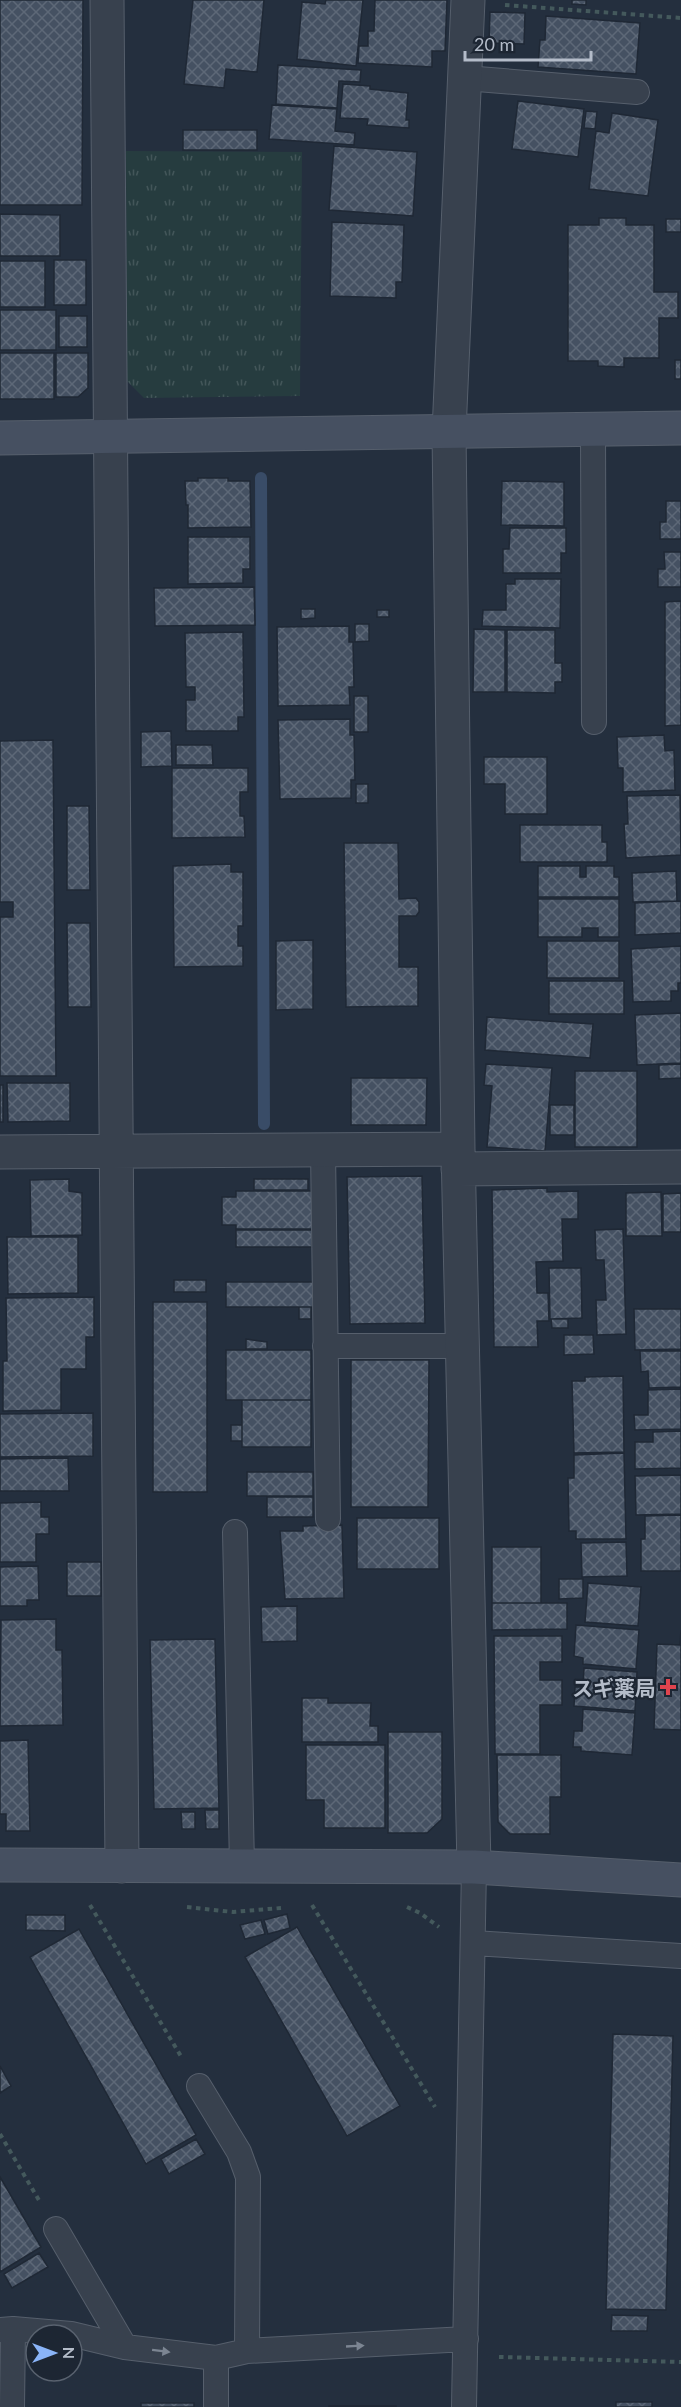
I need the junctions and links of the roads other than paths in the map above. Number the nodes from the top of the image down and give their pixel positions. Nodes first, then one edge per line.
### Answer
1 (107, 0) edge
2 (468, 1) edge
3 (465, 78) junction
4 (637, 92) dead end
5 (681, 428) edge
6 (592, 429) junction
7 (449, 432) junction
8 (110, 437) junction
9 (0, 438) edge
10 (594, 722) dead end
11 (323, 1150) junction
12 (0, 1152) edge
13 (116, 1152) junction
14 (458, 1159) junction
15 (681, 1167) edge
16 (326, 1346) junction
17 (462, 1346) junction
18 (328, 1519) dead end
19 (235, 1532) dead end
20 (0, 1865) edge
21 (122, 1866) junction
22 (243, 1866) junction
23 (474, 1867) junction
24 (681, 1880) edge
25 (473, 1943) junction
26 (681, 1956) edge
27 (199, 2086) road end
28 (56, 2229) road end
29 (7, 2330) edge
30 (125, 2347) junction
31 (466, 2347) junction
32 (247, 2351) junction
33 (216, 2358) junction
34 (12, 2407) edge
35 (216, 2407) edge
36 (464, 2407) edge

1 - 8 street
2 - 3 street
3 - 4 lane
3 - 7 street
5 - 6 street
6 - 7 street
6 - 10 lane
7 - 8 street
7 - 14 street
8 - 9 street
8 - 13 street
11 - 13 street
11 - 14 street
11 - 16 lane
12 - 13 street
13 - 21 street
14 - 15 street
14 - 17 street
16 - 17 lane
16 - 18 lane
17 - 23 street
19 - 22 lane
20 - 21 street
21 - 22 street
22 - 23 street
23 - 24 street
23 - 25 lane
25 - 26 lane
25 - 31 lane
27 - 32 lane
28 - 30 lane
29 - 30 lane
29 - 34 lane
30 -> 33 lane
32 -> 31 lane
31 - 36 lane
32 - 33 lane
33 - 35 lane

